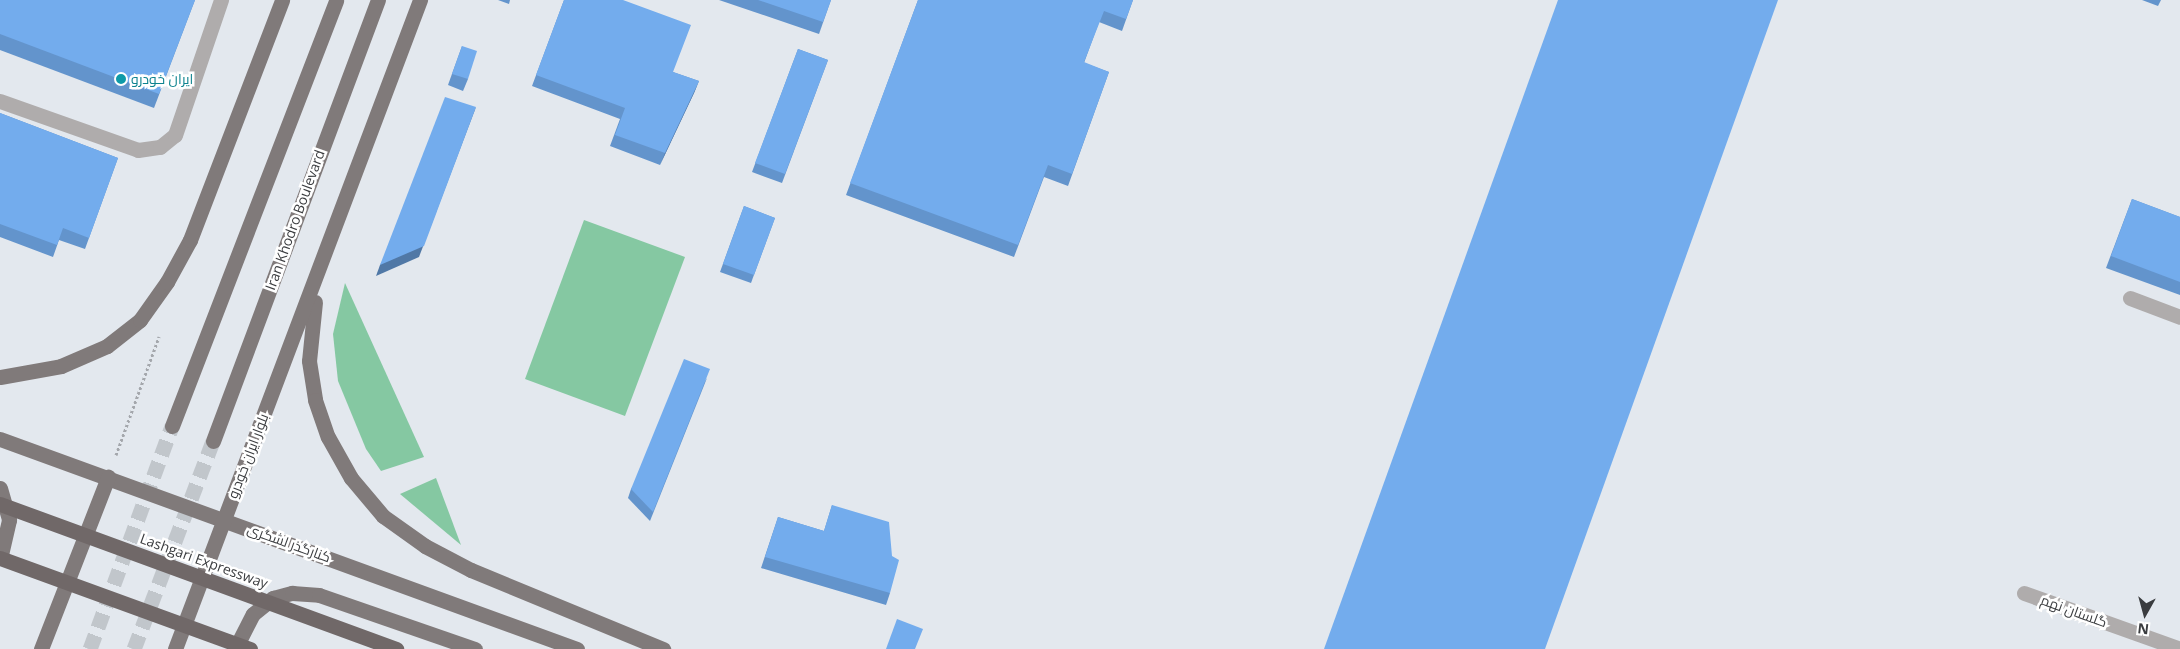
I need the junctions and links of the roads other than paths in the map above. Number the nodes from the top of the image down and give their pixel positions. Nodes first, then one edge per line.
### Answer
1 (221, 0) edge
2 (282, 0) edge
3 (336, 0) edge
4 (378, 0) edge
5 (420, 0) edge
6 (0, 101) edge
7 (322, 264) junction
8 (2130, 298) dead end
9 (2180, 317) edge
10 (0, 377) edge
11 (172, 426) tunnel mouth
12 (0, 439) edge
13 (213, 441) tunnel mouth
14 (108, 476) junction
15 (0, 488) edge
16 (0, 504) edge
17 (224, 519) junction
18 (0, 558) edge
19 (2024, 593) dead end
20 (41, 649) edge
21 (175, 649) edge
22 (235, 649) edge
23 (250, 649) edge
24 (396, 649) edge
25 (476, 649) edge
26 (577, 649) edge
27 (663, 649) edge
28 (2180, 649) edge

1 - 6 lane
2 - 10 main road
3 - 11 main road
4 - 13 main road, Iran Khodro Boulevard
5 - 7 main road
7 - 17 main road, بلوار ایران خودرو
7 - 27 main road
8 - 9 lane
12 - 14 main road, کنارگذر لشگری
14 - 17 main road, کنارگذر لشگری
14 - 20 main road
15 - 18 main road
16 - 24 highway, Lashgari Expressway, bridge
17 - 21 main road, بلوار ایران خودرو
17 - 26 main road, کنارگذر لشگری
18 - 23 highway, bridge
19 - 28 lane, گلستان نهم
22 - 25 main road

